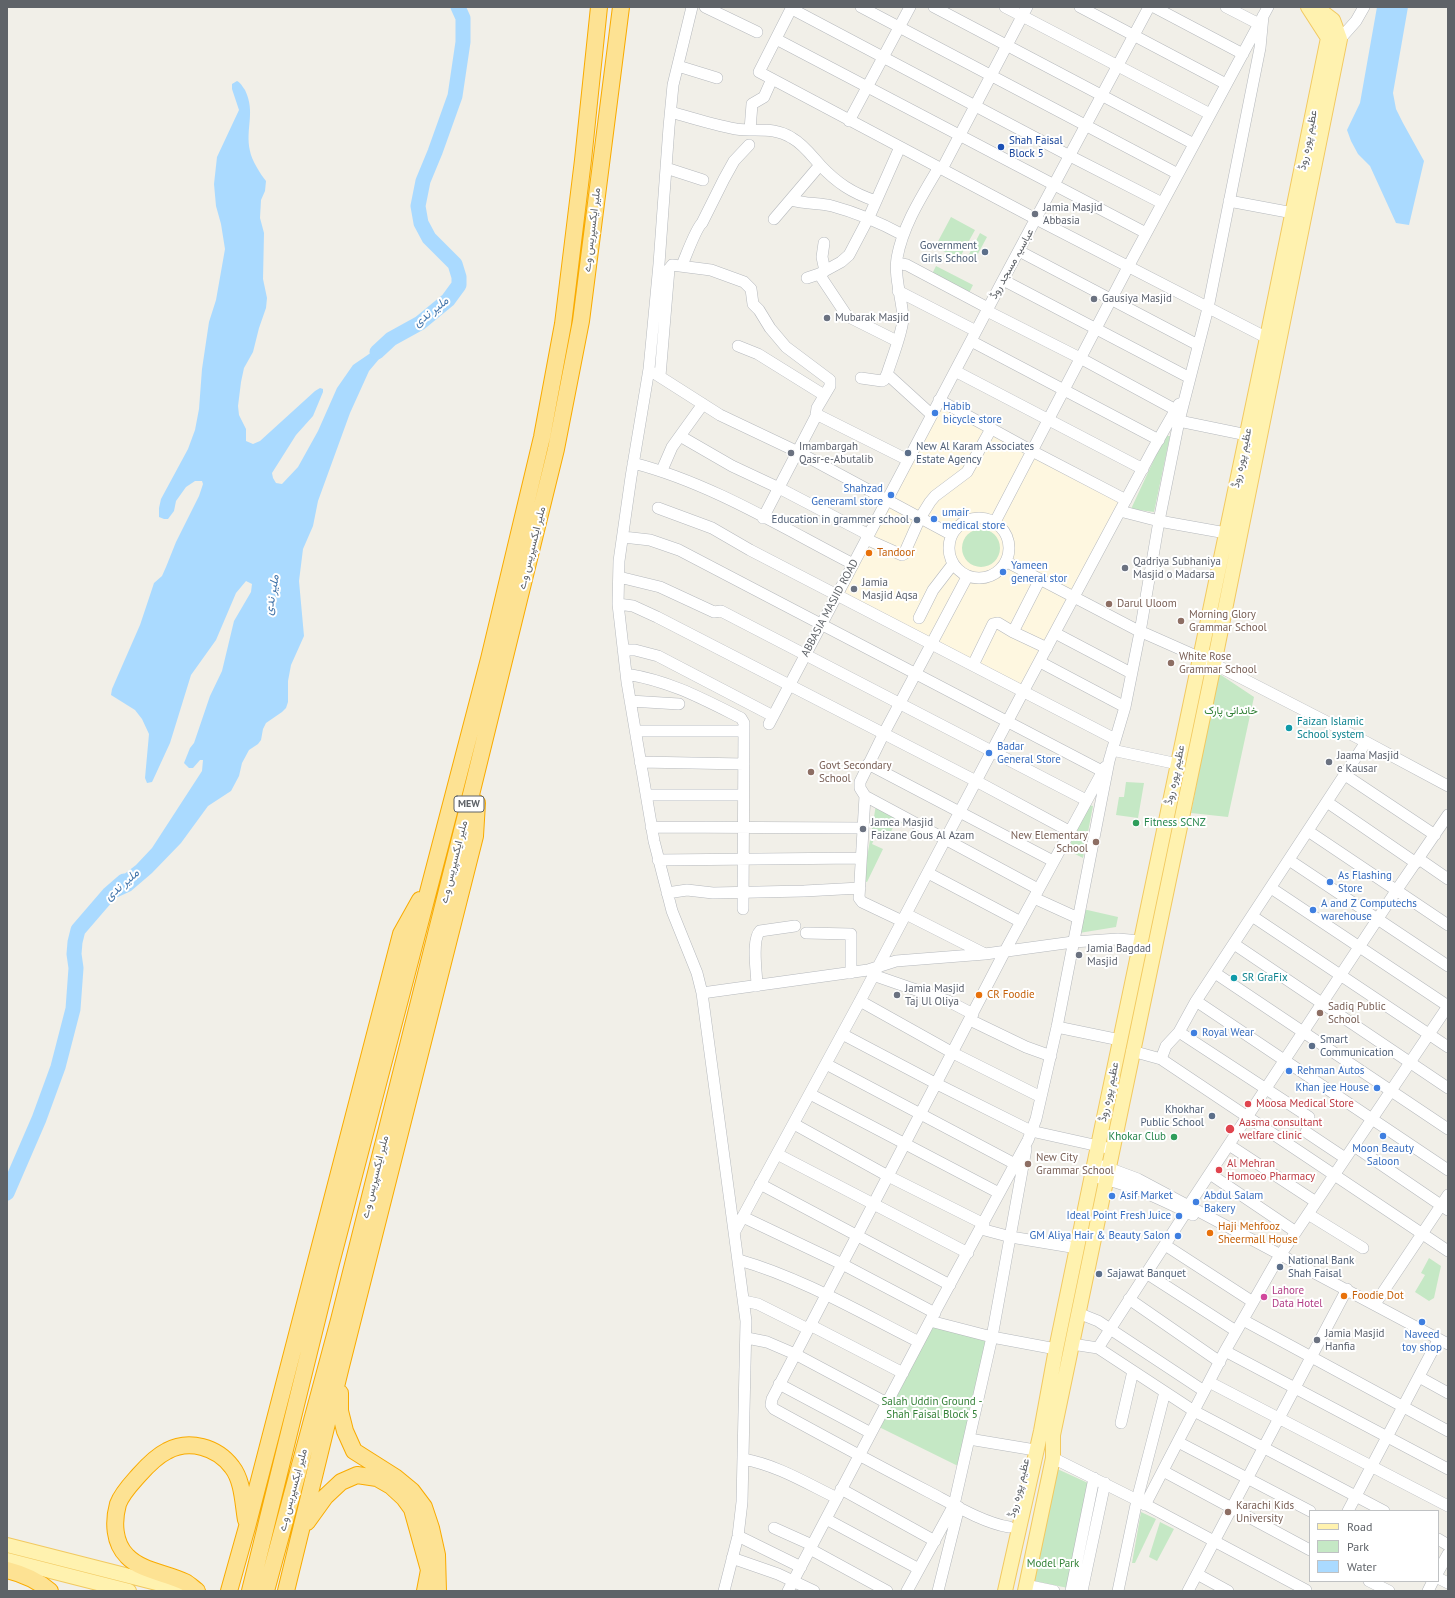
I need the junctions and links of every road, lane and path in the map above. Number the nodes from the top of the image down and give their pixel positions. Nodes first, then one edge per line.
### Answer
1 (598, 7) edge
2 (621, 7) edge
3 (692, 7) edge
4 (705, 7) edge
5 (861, 7) edge
6 (910, 7) edge
7 (934, 7) edge
8 (1005, 7) edge
9 (1080, 7) edge
10 (1149, 7) edge
11 (1154, 7) edge
12 (1226, 7) edge
13 (1308, 7) edge
14 (1316, 7) edge
15 (1364, 7) edge
16 (792, 8) edge
17 (1025, 12) edge
18 (1263, 16) edge
19 (899, 27) junction
20 (757, 32) dead end
21 (1134, 35) junction
22 (1334, 38) junction
23 (776, 39) junction
24 (1007, 45) junction
25 (1243, 54) junction
26 (883, 57) junction
27 (1118, 65) junction
28 (678, 66) junction
29 (992, 75) junction
30 (717, 78) dead end
31 (772, 79) junction
32 (1226, 84) junction
33 (868, 86) junction
34 (1102, 95) junction
35 (975, 106) junction
36 (671, 112) junction
37 (1210, 114) junction
38 (849, 121) junction
39 (1086, 125) junction
40 (750, 130) junction
41 (960, 135) junction
42 (1194, 144) junction
43 (749, 145) dead end
44 (900, 147) junction
45 (1070, 156) junction
46 (820, 165) junction
47 (666, 168) junction
48 (940, 168) junction
49 (1178, 174) junction
50 (703, 180) dead end
51 (1054, 185) junction
52 (792, 200) junction
53 (876, 201) junction
54 (1230, 201) junction
55 (1162, 203) junction
56 (1293, 213) junction
57 (869, 217) junction
58 (774, 219) dead end
59 (1036, 219) junction
60 (1146, 233) junction
61 (903, 235) junction
62 (824, 243) dead end
63 (1019, 251) junction
64 (897, 263) junction
65 (682, 266) junction
66 (1128, 267) junction
67 (822, 273) junction
68 (807, 278) dead end
69 (1003, 280) junction
70 (898, 291) junction
71 (1111, 300) junction
72 (1208, 308) junction
73 (987, 309) junction
74 (1096, 328) junction
75 (973, 336) junction
76 (1273, 340) junction
77 (897, 341) junction
78 (1198, 345) junction
79 (738, 346) dead end
80 (1080, 358) junction
81 (649, 369) junction
82 (955, 371) junction
83 (887, 374) junction
84 (660, 376) junction
85 (861, 378) dead end
86 (1190, 378) junction
87 (1064, 390) junction
88 (1186, 393) junction
89 (824, 396) junction
90 (939, 400) junction
91 (703, 404) junction
92 (1176, 410) junction
93 (816, 414) junction
94 (932, 415) junction
95 (1048, 420) junction
96 (1179, 421) junction
97 (992, 429) junction
98 (1247, 435) junction
99 (680, 436) junction
100 (1159, 440) junction
101 (1032, 451) junction
102 (798, 452) junction
103 (908, 460) junction
104 (633, 463) junction
105 (662, 470) junction
106 (1142, 470) junction
107 (779, 488) junction
108 (887, 500) junction
109 (1126, 500) junction
110 (658, 508) dead end
111 (1120, 511) junction
112 (763, 518) junction
113 (920, 518) junction
114 (995, 522) junction
115 (1159, 522) junction
116 (1226, 533) junction
117 (952, 535) junction
118 (623, 537) junction
119 (868, 537) junction
120 (1007, 562) junction
121 (853, 564) junction
122 (953, 564) junction
123 (619, 577) junction
124 (967, 577) junction
125 (1040, 579) junction
126 (838, 595) junction
127 (1074, 597) junction
128 (618, 604) junction
129 (919, 618) dead end
130 (822, 625) junction
131 (1014, 632) junction
132 (1140, 632) junction
133 (1055, 633) junction
134 (932, 644) junction
135 (1047, 648) junction
136 (622, 650) junction
137 (806, 655) junction
138 (1199, 658) junction
139 (1040, 662) junction
140 (1214, 664) junction
141 (973, 665) junction
142 (1131, 673) junction
143 (626, 674) junction
144 (916, 674) junction
145 (790, 685) junction
146 (1023, 692) junction
147 (630, 700) junction
148 (679, 704) dead end
149 (900, 704) junction
150 (1125, 707) junction
151 (1008, 722) junction
152 (636, 731) junction
153 (744, 731) junction
154 (884, 733) junction
155 (1366, 742) junction
156 (1114, 745) junction
157 (481, 749) junction
158 (992, 751) junction
159 (1109, 761) junction
160 (640, 762) junction
161 (744, 764) junction
162 (868, 764) junction
163 (1178, 764) junction
164 (1102, 771) junction
165 (1345, 775) junction
166 (976, 782) junction
167 (1448, 786) edge
168 (646, 795) junction
169 (743, 795) junction
170 (865, 796) junction
171 (1086, 800) junction
172 (1327, 802) junction
173 (960, 812) junction
174 (1448, 815) edge
175 (743, 826) junction
176 (651, 827) junction
177 (863, 828) junction
178 (1069, 831) junction
179 (1308, 831) junction
180 (1435, 835) junction
181 (945, 839) junction
182 (861, 858) junction
183 (744, 859) junction
184 (658, 860) junction
185 (1289, 860) junction
186 (1054, 861) junction
187 (1418, 861) junction
188 (928, 873) junction
189 (432, 877) junction
190 (1448, 879) edge
191 (860, 888) junction
192 (1271, 888) junction
193 (1396, 891) junction
194 (743, 892) junction
195 (668, 893) junction
196 (1036, 894) junction
197 (743, 908) dead end
198 (1252, 916) junction
199 (904, 917) junction
200 (1078, 918) junction
201 (1379, 920) junction
202 (1021, 922) junction
203 (1448, 925) edge
204 (795, 926) dead end
205 (806, 933) dead end
206 (1141, 941) junction
207 (1073, 942) junction
208 (1234, 944) junction
209 (1360, 947) junction
210 (1005, 952) junction
211 (986, 954) junction
212 (1448, 966) edge
213 (875, 972) junction
214 (851, 973) junction
215 (1215, 973) junction
216 (1342, 975) junction
217 (758, 986) junction
218 (702, 993) junction
219 (860, 1001) junction
220 (1196, 1001) junction
221 (1323, 1004) junction
222 (1448, 1006) edge
223 (972, 1017) junction
224 (1057, 1027) junction
225 (1179, 1032) junction
226 (1304, 1032) junction
227 (842, 1034) junction
228 (1429, 1034) junction
229 (1120, 1040) junction
230 (1448, 1047) edge
231 (1132, 1051) junction
232 (953, 1053) junction
233 (1051, 1056) junction
234 (1161, 1059) junction
235 (1285, 1061) junction
236 (1410, 1063) junction
237 (826, 1064) junction
238 (936, 1084) junction
239 (1448, 1088) edge
240 (1266, 1089) junction
241 (1391, 1091) junction
242 (810, 1094) junction
243 (1041, 1097) junction
244 (920, 1115) junction
245 (1247, 1117) junction
246 (1309, 1117) dead end
247 (1372, 1118) junction
248 (794, 1124) junction
249 (1448, 1129) edge
250 (1306, 1132) dead end
251 (1030, 1136) junction
252 (905, 1144) junction
253 (1228, 1145) junction
254 (1354, 1146) junction
255 (1105, 1148) junction
256 (777, 1154) junction
257 (1345, 1158) junction
258 (1015, 1164) junction
259 (1448, 1170) edge
260 (1100, 1171) junction
261 (1210, 1174) junction
262 (1334, 1174) junction
263 (888, 1176) junction
264 (760, 1184) junction
265 (999, 1193) junction
266 (1448, 1196) edge
267 (1316, 1202) junction
268 (873, 1205) junction
269 (1445, 1208) edge
270 (1188, 1209) junction
271 (1308, 1214) junction
272 (743, 1217) junction
273 (982, 1227) junction
274 (735, 1230) junction
275 (1296, 1232) junction
276 (1422, 1234) junction
277 (857, 1235) junction
278 (1011, 1237) junction
279 (1164, 1245) junction
280 (1077, 1248) junction
281 (1363, 1248) dead end
282 (1448, 1251) edge
283 (968, 1253) junction
284 (1279, 1257) junction
285 (739, 1260) junction
286 (842, 1264) junction
287 (1146, 1273) junction
288 (950, 1285) junction
289 (1345, 1292) junction
290 (826, 1294) junction
291 (1129, 1299) junction
292 (744, 1301) junction
293 (1253, 1302) junction
294 (1375, 1304) junction
295 (1078, 1313) junction
296 (933, 1317) junction
297 (1243, 1320) junction
298 (809, 1327) junction
299 (1110, 1329) junction
300 (1236, 1332) junction
301 (992, 1337) junction
302 (747, 1338) junction
303 (919, 1342) junction
304 (1072, 1344) junction
305 (1436, 1344) junction
306 (1448, 1344) edge
307 (1098, 1348) junction
308 (1056, 1349) junction
309 (1448, 1350) edge
310 (1225, 1351) junction
311 (794, 1354) junction
312 (1311, 1358) junction
313 (1220, 1362) junction
314 (341, 1366) junction
315 (1133, 1371) junction
316 (903, 1373) junction
317 (1419, 1377) junction
318 (779, 1384) junction
319 (1207, 1386) junction
320 (1295, 1387) junction
321 (1165, 1392) junction
322 (1448, 1393) edge
323 (887, 1403) junction
324 (1403, 1407) junction
325 (1194, 1411) junction
326 (1279, 1418) junction
327 (1121, 1423) dead end
328 (1448, 1431) edge
329 (871, 1432) junction
330 (1047, 1433) junction
331 (1387, 1437) junction
332 (969, 1439) junction
333 (1178, 1442) junction
334 (1264, 1447) junction
335 (859, 1456) junction
336 (1040, 1458) junction
337 (743, 1459) junction
338 (1371, 1467) junction
339 (1448, 1469) edge
340 (1162, 1472) junction
341 (1094, 1478) junction
342 (1248, 1478) junction
343 (1106, 1483) junction
344 (839, 1494) junction
345 (1356, 1496) junction
346 (1141, 1502) junction
347 (957, 1506) junction
348 (1448, 1506) edge
349 (1232, 1508) junction
350 (1309, 1510) edge
351 (1349, 1510) edge
352 (1382, 1510) edge
353 (826, 1519) junction
354 (247, 1527) junction
355 (302, 1528) junction
356 (774, 1528) dead end
357 (1009, 1528) junction
358 (738, 1536) junction
359 (1439, 1540) edge
360 (935, 1541) junction
361 (1215, 1542) junction
362 (7, 1545) edge
363 (1448, 1545) edge
364 (811, 1547) junction
365 (1309, 1549) edge
366 (1448, 1554) edge
367 (732, 1558) junction
368 (7, 1560) edge
369 (801, 1567) junction
370 (919, 1569) junction
371 (7, 1570) edge
372 (1439, 1570) edge
373 (1197, 1574) junction
374 (1439, 1578) edge
375 (794, 1581) junction
376 (1371, 1582) edge
377 (1432, 1582) edge
378 (1448, 1583) edge
379 (1308, 1587) edge
380 (1025, 1589) edge
381 (50, 1591) edge
382 (129, 1591) edge
383 (188, 1591) edge
384 (197, 1591) edge
385 (228, 1591) edge
386 (250, 1591) edge
387 (266, 1591) edge
388 (286, 1591) edge
389 (425, 1591) edge
390 (438, 1591) edge
391 (724, 1591) edge
392 (788, 1591) edge
393 (814, 1591) edge
394 (887, 1591) edge
395 (907, 1591) edge
396 (938, 1591) edge
397 (997, 1591) edge
398 (1005, 1591) edge
399 (1054, 1591) edge
400 (1071, 1591) edge
401 (1082, 1591) edge
402 (1118, 1591) edge
403 (1188, 1591) edge
404 (1228, 1591) edge
405 (1388, 1591) edge
406 (1428, 1591) edge

1 - 189 highway, ملیر ایکسپریس وے / MEW
2 - 157 highway, ملیر ایکسپریس وے / MEW
3 - 28 street
4 - 20 street
5 - 19 street
6 - 19 street
7 - 24 street
8 - 17 street
9 - 21 street
10 - 21 street, عباسیہ مسجد روڈ
11 - 25 street
12 - 18 street
13 - 22 main road
14 - 22 main road
15 - 22 street
16 - 23 street
16 - 26 street
17 - 24 street
17 - 27 street
18 - 25 street
18 - 54 street
19 - 26 street
19 - 29 street
21 - 27 street, عباسیہ مسجد روڈ
21 - 32 street
22 - 56 main road, عظیم پورہ روڈ
22 - 76 main road, عظیم پورہ روڈ
23 - 31 street
23 - 33 street
24 - 29 street
24 - 34 street
25 - 32 street
26 - 33 street
26 - 35 street
27 - 34 street, عباسیہ مسجد روڈ
27 - 37 street
28 - 30 street
28 - 36 street
29 - 35 street
29 - 39 street
31 - 38 street
31 - 40 street
32 - 37 street
33 - 38 street
33 - 41 street
34 - 39 street, عباسیہ مسجد روڈ
34 - 42 street
35 - 41 street
35 - 45 street
36 - 40 street
36 - 47 street
37 - 42 street
38 - 44 street
39 - 45 street, عباسیہ مسجد روڈ
39 - 49 street
40 - 46 street
41 - 48 street
41 - 51 street
42 - 49 street
43 - 65 street
44 - 48 street
44 - 53 street
45 - 51 street, عباسیہ مسجد روڈ
45 - 55 street
46 - 52 street
46 - 53 street
47 - 50 street
47 - 81 street
48 - 59 street
48 - 61 street
49 - 55 street
51 - 59 street, عباسیہ مسجد روڈ
51 - 60 street
52 - 57 street
52 - 58 street
53 - 57 street
54 - 56 street
54 - 72 street
55 - 60 street
56 - 76 main road, عظیم پورہ روڈ
57 - 61 street
57 - 67 street
59 - 63 street, عباسیہ مسجد روڈ
59 - 66 street
60 - 66 street
61 - 64 street
62 - 67 street
63 - 69 street, عباسیہ مسجد روڈ
63 - 71 street
64 - 70 street
64 - 73 street
65 - 84 street
65 - 89 street
66 - 71 street
66 - 72 street
67 - 68 street
67 - 77 street
69 - 73 street, عباسیہ مسجد روڈ
69 - 74 street
70 - 75 street
70 - 77 street
71 - 74 street
71 - 78 street
72 - 76 street
72 - 78 street
73 - 75 street, عباسیہ مسجد روڈ
73 - 80 street
74 - 80 street
74 - 86 street
75 - 82 street, عباسیہ مسجد روڈ
75 - 87 street
76 - 98 main road, عظیم پورہ روڈ
76 - 140 main road, عظیم پورہ روڈ
77 - 83 street
78 - 86 street
79 - 89 street
80 - 87 street
80 - 92 street
81 - 84 street
81 - 104 street
82 - 90 street, عباسیہ مسجد روڈ
82 - 95 street
83 - 85 street
83 - 94 street
84 - 91 street
86 - 88 street
87 - 95 street
87 - 100 street
88 - 92 street
88 - 96 street
89 - 93 street
90 - 94 street, عباسیہ مسجد روڈ
90 - 97 street
91 - 99 street
91 - 102 street
92 - 100 street
93 - 102 street
93 - 103 street
94 - 103 street, عباسیہ مسجد روڈ
95 - 101 street
95 - 106 street
96 - 98 street
96 - 115 street
97 - 101 street
97 - 113 street
98 - 116 main road, عظیم پورہ روڈ
99 - 105 street
99 - 107 street
100 - 106 street
101 - 109 street
101 - 114 street
102 - 107 street
102 - 108 street
103 - 108 street, عباسیہ مسجد روڈ
104 - 105 street
104 - 118 street
105 - 112 street
106 - 109 street
107 - 112 street
107 - 119 street
108 - 113 street
108 - 119 street, ABBASIA MASJID ROAD
109 - 111 street
110 - 126 street
111 - 115 street
111 - 127 street
112 - 121 street
113 - 117 street
113 - 119 street
114 - 117 street
114 - 120 street
115 - 116 street
115 - 132 street
116 - 138 main road, عظیم پورہ روڈ
117 - 122 street
118 - 123 street
118 - 130 street
119 - 121 street, ABBASIA MASJID ROAD
120 - 124 street
120 - 125 street
121 - 126 street, ABBASIA MASJID ROAD
122 - 124 street
122 - 129 street
123 - 128 street
123 - 137 street
124 - 134 street
125 - 127 street
125 - 131 street
126 - 130 street, ABBASIA MASJID ROAD
126 - 134 street
127 - 132 street
127 - 133 street
128 - 136 street
128 - 145 street
130 - 137 street, ABBASIA MASJID ROAD
130 - 144 street
131 - 135 street
131 - 141 street
132 - 138 street
132 - 142 street
133 - 135 street
133 - 142 street
134 - 141 street
134 - 144 street
135 - 139 street
136 - 143 street
136 - 145 street, ABBASIA MASJID ROAD
137 - 145 street, ABBASIA MASJID ROAD
137 - 149 street
138 - 140 street
138 - 163 main road, عظیم پورہ روڈ
139 - 146 street
139 - 150 street
140 - 155 street
140 - 231 main road, عظیم پورہ روڈ
141 - 146 street
142 - 150 street
143 - 147 street
143 - 153 street
144 - 149 street
144 - 151 street
145 - 154 street
146 - 151 street
146 - 156 street
147 - 148 street
147 - 152 street
149 - 154 street
149 - 158 street
150 - 156 street
151 - 158 street
151 - 164 street
152 - 153 street
152 - 160 street
153 - 161 street
154 - 162 street
154 - 166 street
155 - 165 street
155 - 167 street
156 - 159 street
156 - 163 street
157 - 314 highway
157 - 387 highway, ملیر ایکسپریس وے / MEW
158 - 166 street
158 - 171 street
159 - 164 street
159 - 200 street
160 - 161 street
160 - 168 street
161 - 169 street
162 - 170 street
162 - 173 street
163 - 206 main road, عظیم پورہ روڈ
164 - 171 street
165 - 172 street
165 - 180 street
166 - 173 street
166 - 178 street
168 - 169 street
168 - 176 street
169 - 175 street
170 - 177 street
170 - 181 street
171 - 178 street
172 - 179 street
172 - 187 street
173 - 181 street
173 - 186 street
174 - 180 street
175 - 176 street
175 - 177 street
175 - 183 street
176 - 184 street
177 - 182 street
178 - 186 street
179 - 185 street
179 - 193 street
180 - 187 street
181 - 188 street
181 - 196 street
182 - 183 street
182 - 191 street
183 - 184 street
183 - 194 street
184 - 195 street
185 - 192 street
185 - 201 street
186 - 196 street
187 - 190 street
187 - 193 street
188 - 199 street
188 - 202 street
189 - 354 highway
189 - 386 highway, ملیر ایکسپریس وے / MEW
191 - 194 street
191 - 199 street
192 - 198 street
192 - 209 street
193 - 201 street
193 - 203 street
194 - 195 street
194 - 197 street
195 - 218 street
196 - 200 street
196 - 202 street
198 - 208 street
198 - 216 street
199 - 211 street
199 - 213 street
200 - 207 street
201 - 209 street
201 - 212 street
202 - 210 street
204 - 217 street
205 - 214 street
206 - 207 street
206 - 229 main road, عظیم پورہ روڈ
207 - 210 street
207 - 224 street
208 - 215 street
208 - 221 street
209 - 216 street
209 - 222 street
210 - 211 street
210 - 223 street
211 - 213 street
213 - 214 street
213 - 219 street
213 - 223 street
214 - 217 street
215 - 220 street
215 - 226 street
216 - 221 street
216 - 228 street
217 - 218 street
218 - 274 street
219 - 227 street
219 - 232 street
220 - 225 street
220 - 235 street
221 - 226 street
221 - 236 street
222 - 228 street
223 - 232 street
223 - 233 street
224 - 229 street
224 - 233 street
225 - 234 street
225 - 240 street
226 - 235 street
226 - 241 street
227 - 237 street
227 - 238 street
228 - 230 street
228 - 236 street
229 - 255 main road, عظیم پورہ روڈ
231 - 234 street
231 - 255 main road, عظیم پورہ روڈ
232 - 238 street
232 - 243 street
233 - 243 street
234 - 245 street
235 - 240 street
235 - 247 street
236 - 239 street
236 - 241 street
237 - 242 street
237 - 244 street
238 - 244 street
238 - 251 street
240 - 245 street
240 - 246 street
241 - 247 street
241 - 249 street
242 - 248 street
242 - 252 street
243 - 251 street
244 - 252 street
244 - 258 street
245 - 253 street
245 - 262 street
247 - 254 street
247 - 259 street
248 - 256 street
248 - 263 street
250 - 257 street
251 - 255 street
251 - 258 street
251 - 278 street
252 - 263 street
252 - 265 street
253 - 261 street
253 - 267 street
254 - 257 street
254 - 269 street
255 - 260 main road, عظیم پورہ روڈ
256 - 264 street
256 - 268 street
257 - 262 street
258 - 265 street
260 - 270 street
260 - 280 main road, عظیم پورہ روڈ
260 - 295 main road, عظیم پورہ روڈ
261 - 270 street
261 - 275 street
262 - 267 street
262 - 276 street
263 - 268 street
263 - 273 street
264 - 272 street
264 - 277 street
265 - 273 street
266 - 269 street
267 - 271 street
268 - 277 street
268 - 283 street
269 - 276 street
270 - 279 street
270 - 284 street
271 - 275 street
271 - 281 street
272 - 274 street
272 - 286 street
273 - 278 street
273 - 283 street
274 - 285 street
275 - 284 street
276 - 282 street
276 - 294 street
277 - 286 street
277 - 288 street
278 - 280 street
278 - 301 street
279 - 287 street
279 - 293 street
280 - 308 main road, عظیم پورہ روڈ
283 - 288 street
284 - 289 street
284 - 293 street
285 - 290 street
285 - 292 street
286 - 290 street
286 - 296 street
287 - 291 street
287 - 300 street
288 - 296 street
289 - 294 street
289 - 305 street
289 - 312 street
290 - 298 street
290 - 303 street
291 - 299 street
291 - 313 street
292 - 298 street
292 - 302 street
293 - 297 street
294 - 306 street
295 - 299 street
295 - 304 main road, عظیم پورہ روڈ
296 - 301 street
296 - 303 street
297 - 300 street
297 - 312 street
298 - 311 street
298 - 316 street
299 - 307 street
299 - 319 street
300 - 310 street
301 - 308 street
301 - 332 street
302 - 311 street
302 - 337 street
303 - 316 street
304 - 307 street
304 - 330 main road, عظیم پورہ روڈ
305 - 309 street
305 - 317 street
307 - 315 street
308 - 330 main road, عظیم پورہ روڈ
310 - 313 street
310 - 320 street
311 - 318 street
311 - 323 street
312 - 320 street
312 - 324 street
313 - 319 street
314 - 355 highway
314 - 390 highway
315 - 321 street
315 - 327 street
316 - 323 street
317 - 322 street
317 - 324 street
318 - 329 street
318 - 335 street
319 - 325 street
319 - 326 street
320 - 326 street
320 - 331 street
321 - 325 street
321 - 346 street
323 - 329 street
324 - 328 street
324 - 331 street
325 - 333 street
325 - 334 street
326 - 334 street
326 - 338 street
329 - 335 street
330 - 336 main road, عظیم پورہ روڈ
330 - 336 main road, عظیم پورہ روڈ
331 - 338 street
331 - 339 street
332 - 336 street
332 - 347 street
333 - 340 street
333 - 342 street
334 - 342 street
334 - 345 street
335 - 344 street
335 - 347 street
336 - 341 street
336 - 357 main road, عظیم پورہ روڈ
336 - 380 main road, عظیم پورہ روڈ
336 - 398 main road
337 - 344 street
337 - 358 street
338 - 345 street
338 - 348 street
340 - 346 street
340 - 349 street
341 - 343 street
341 - 400 street
342 - 349 street
342 - 350 street
343 - 346 street
343 - 401 street
344 - 353 street
344 - 360 street
345 - 351 street
345 - 352 street
346 - 361 street
346 - 402 street
347 - 357 street
347 - 360 street
347 - 396 street
349 - 361 street
349 - 365 street
353 - 364 street
353 - 370 street
354 - 384 highway
354 - 385 highway
355 - 388 highway
355 - 389 highway
356 - 364 street
357 - 397 main road, عظیم پورہ روڈ
358 - 367 street
358 - 369 street
359 - 363 street
360 - 370 street
361 - 373 street
361 - 379 street
362 - 383 main road
364 - 369 street
364 - 394 street
366 - 372 street
367 - 375 street
367 - 391 street
368 - 382 main road
369 - 375 street
370 - 395 street
371 - 381 highway
373 - 403 street
373 - 404 street
374 - 378 street
375 - 392 street
375 - 393 street
376 - 405 street
377 - 406 street
380 - 399 street

